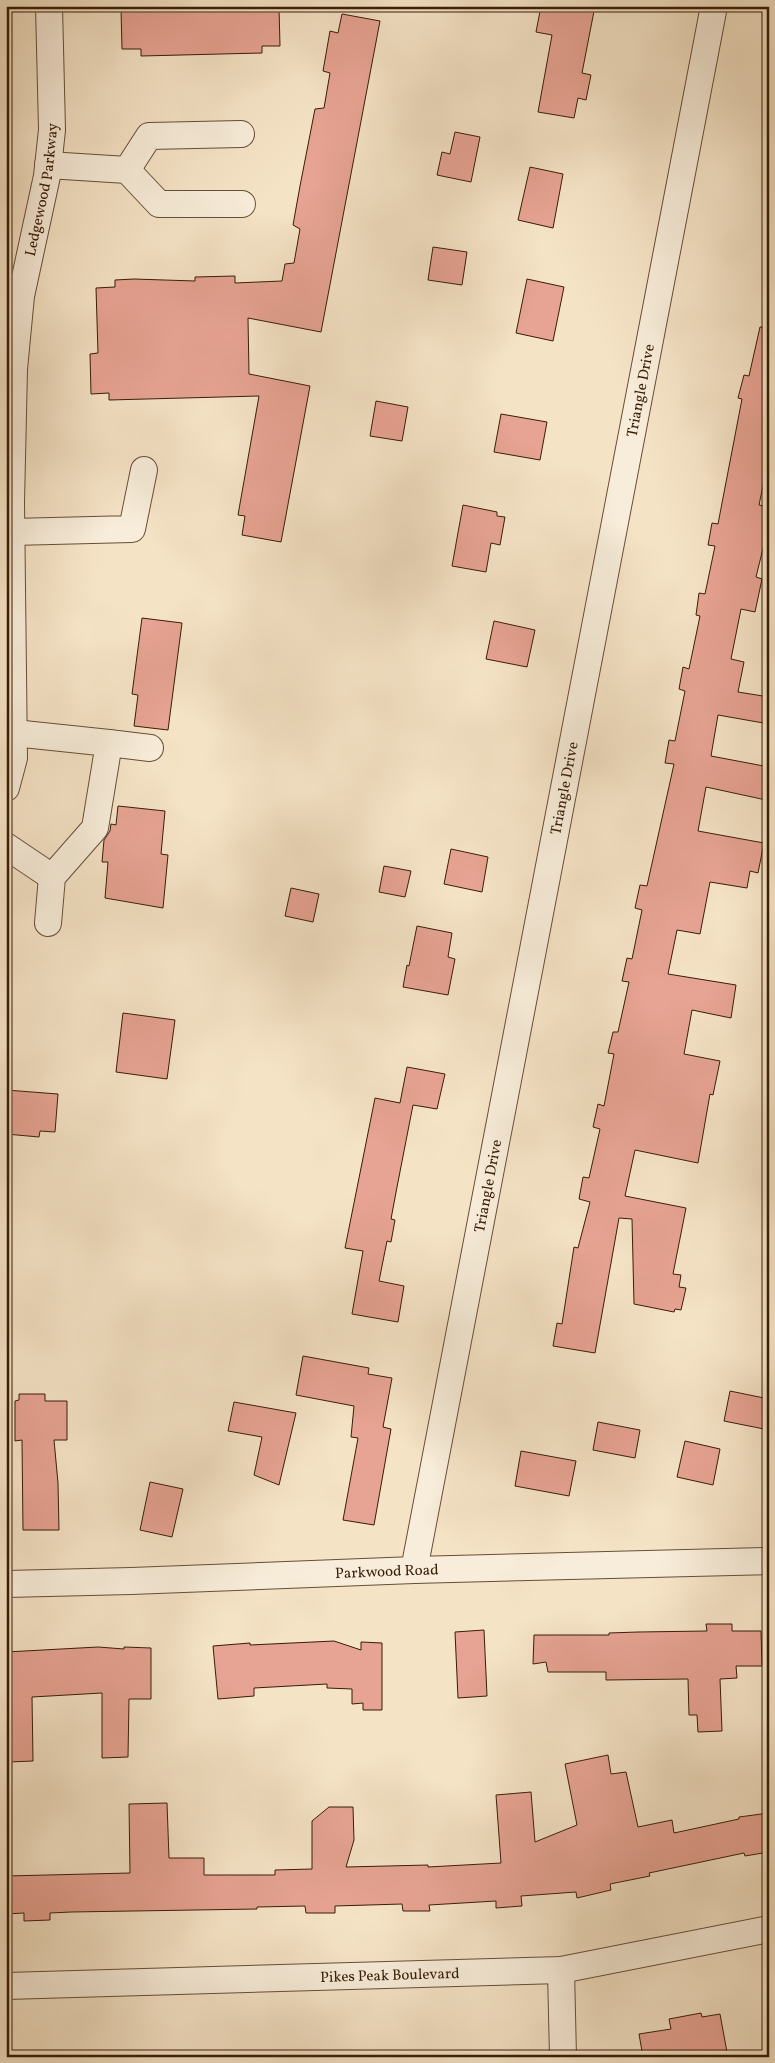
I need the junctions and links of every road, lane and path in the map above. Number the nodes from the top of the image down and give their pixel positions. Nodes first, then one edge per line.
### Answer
1 (49, 6) edge
2 (714, 6) edge
3 (241, 134) dead end
4 (48, 165) junction
5 (127, 170) junction
6 (242, 204) dead end
7 (144, 470) dead end
8 (12, 532) junction
9 (14, 733) junction
10 (109, 743) junction
11 (150, 748) dead end
12 (6, 788) edge
13 (6, 846) edge
14 (52, 876) junction
15 (48, 923) dead end
16 (769, 1561) edge
17 (414, 1570) junction
18 (6, 1584) edge
19 (769, 1929) edge
20 (561, 1970) junction
21 (6, 1986) edge
22 (563, 2057) edge

1 - 4 street, Ledgewood Parkway
2 - 17 street, Triangle Drive
3 - 5 street
4 - 5 street
4 - 8 street, Ledgewood Parkway
5 - 6 street
7 - 8 street
8 - 9 street, Ledgewood Parkway
9 - 10 street
9 - 12 street, Ledgewood Parkway
10 - 11 street
10 - 14 street
13 - 14 street
14 - 15 street
16 - 17 street, Parkwood Road
17 - 18 street, Parkwood Road
19 - 20 street, Pikes Peak Boulevard
20 - 21 street, Pikes Peak Boulevard
20 - 22 street

